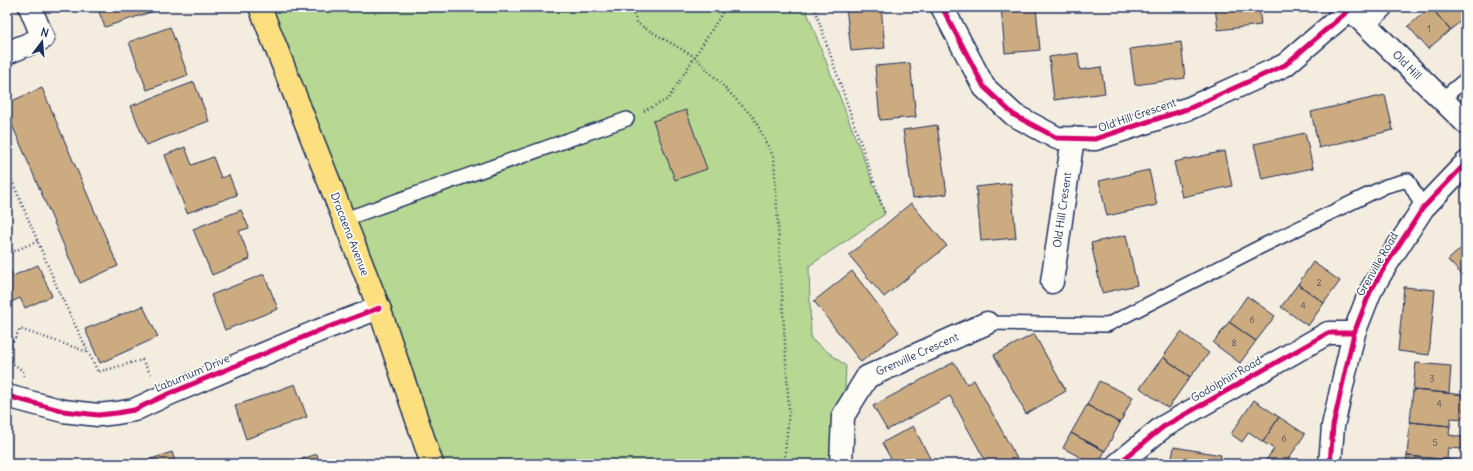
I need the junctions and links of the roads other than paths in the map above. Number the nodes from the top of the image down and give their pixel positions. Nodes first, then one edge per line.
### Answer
1 (30, 7) edge
2 (260, 7) edge
3 (942, 7) edge
4 (1381, 7) edge
5 (1354, 13) edge
6 (7, 53) edge
7 (1466, 79) edge
8 (1442, 100) junction
9 (627, 119) road end
10 (1466, 123) edge
11 (1072, 138) junction
12 (1466, 163) edge
13 (1423, 208) junction
14 (345, 219) junction
15 (1052, 282) dead end
16 (379, 308) junction
17 (987, 323) joint
18 (1354, 333) junction
19 (7, 396) edge
20 (432, 464) edge
21 (841, 464) edge
22 (1118, 464) edge
23 (1330, 464) edge

1 - 6 street
2 - 14 main road, Dracaena Avenue
3 - 11 street, Old Hill Crescent
4 - 5 street, Old Hill Crescent
5 - 8 street, Old Hill
5 - 11 street, Old Hill Crescent
7 - 8 lane
8 - 10 street, Old Hill
9 - 14 lane
11 - 15 street, Old Hill Cresent
12 - 13 street, Grenville Road
13 - 17 lane
13 - 18 street, Grenville Road
14 - 16 main road, Dracaena Avenue
16 - 19 street, Laburnum Drive
16 - 20 main road, Dracaena Avenue
17 - 21 street, Grenville Crescent
18 - 22 street, Godolphin Road
18 - 23 street, Grenville Road

